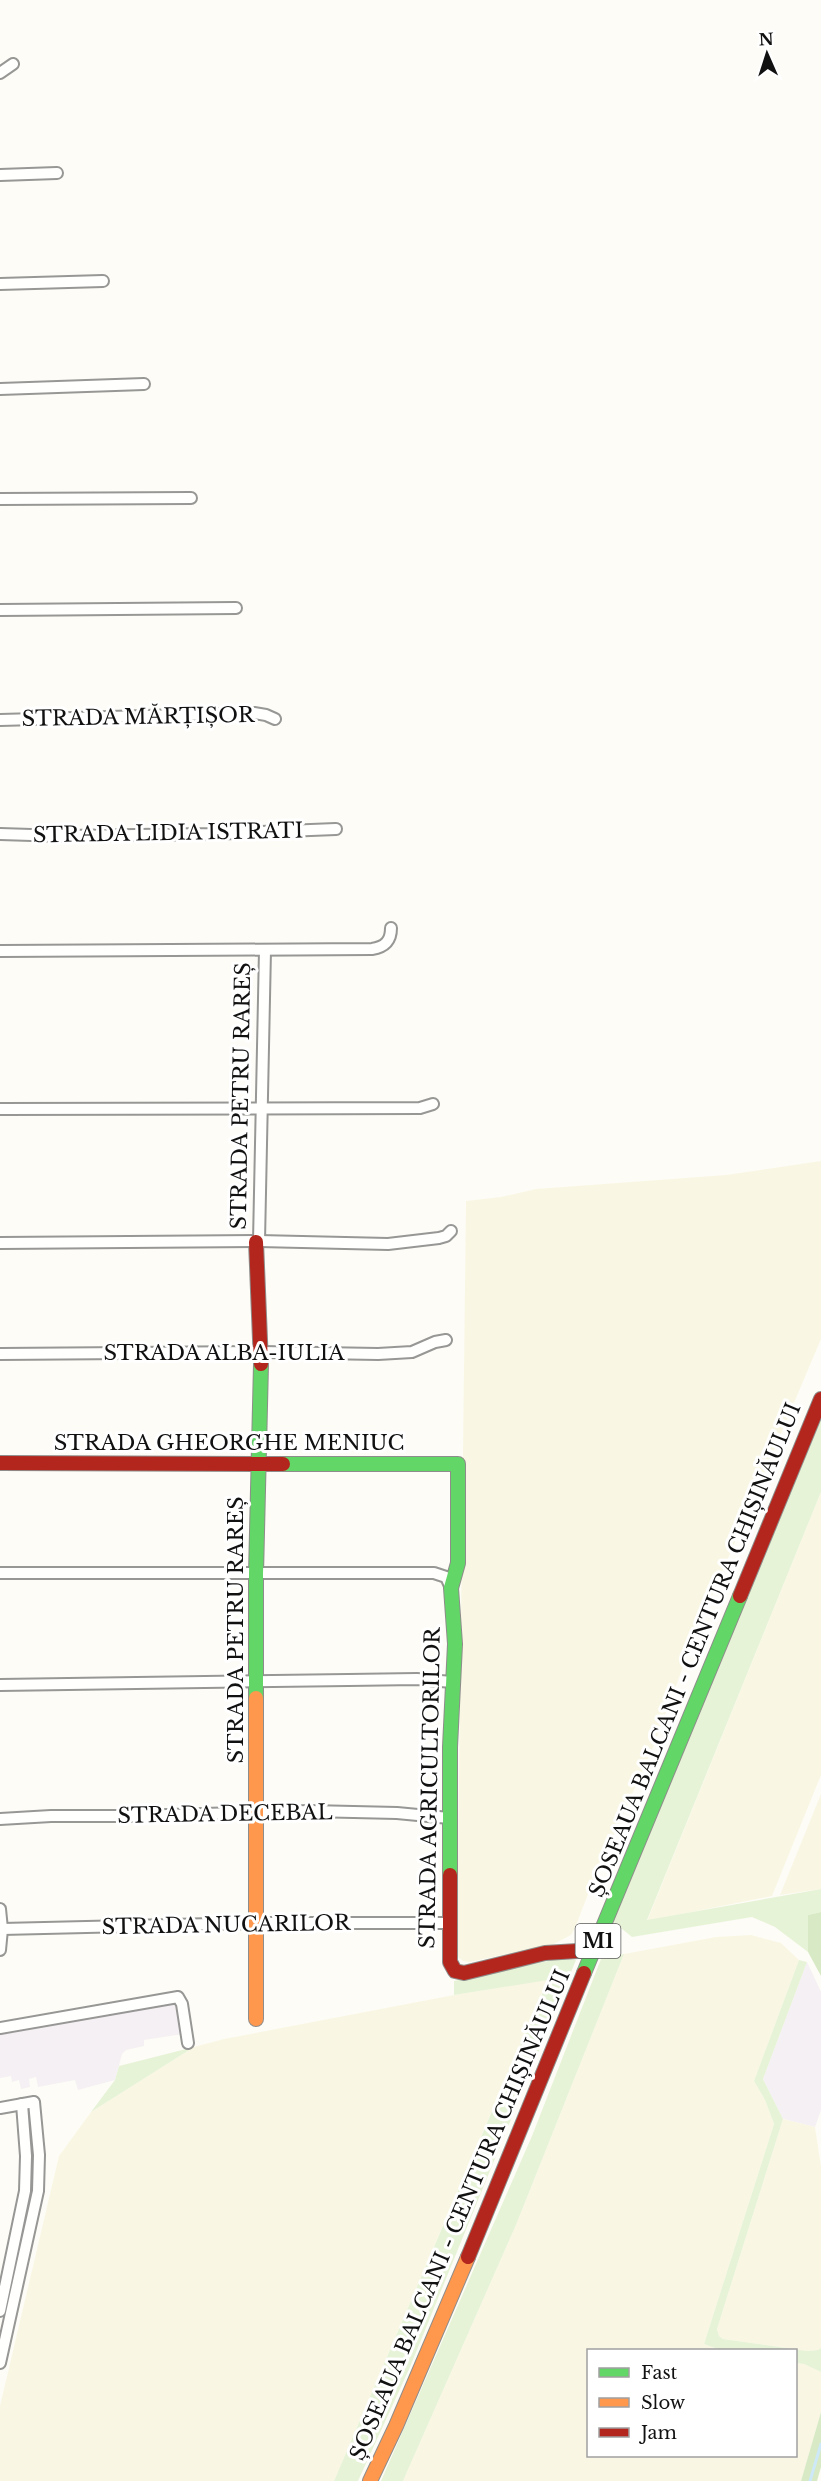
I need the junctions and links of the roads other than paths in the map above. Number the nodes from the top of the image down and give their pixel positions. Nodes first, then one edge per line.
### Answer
1 (13, 64) dead end
2 (0, 73) edge
3 (57, 173) dead end
4 (0, 175) edge
5 (102, 281) dead end
6 (0, 284) edge
7 (144, 384) dead end
8 (0, 389) edge
9 (191, 498) dead end
10 (0, 499) edge
11 (236, 608) dead end
12 (0, 610) edge
13 (275, 719) dead end
14 (0, 720) edge
15 (336, 829) dead end
16 (0, 834) edge
17 (391, 928) dead end
18 (0, 951) edge
19 (265, 951) junction
20 (433, 1104) dead end
21 (0, 1109) edge
22 (261, 1109) junction
23 (451, 1231) dead end
24 (257, 1242) junction
25 (0, 1243) edge
26 (446, 1340) dead end
27 (261, 1352) junction
28 (0, 1354) edge
29 (821, 1399) edge
30 (0, 1463) edge
31 (258, 1464) junction
32 (458, 1464) joint
33 (0, 1572) edge
34 (256, 1574) junction
35 (451, 1588) junction
36 (257, 1681) junction
37 (452, 1682) junction
38 (0, 1685) edge
39 (255, 1814) junction
40 (449, 1818) junction
41 (0, 1819) edge
42 (0, 1909) edge
43 (255, 1923) junction
44 (450, 1923) junction
45 (2, 1929) junction
46 (0, 1950) edge
47 (594, 1950) junction
48 (256, 2019) dead end
49 (0, 2028) edge
50 (188, 2043) dead end
51 (22, 2104) junction
52 (0, 2108) edge
53 (5, 2263) edge
54 (0, 2311) edge
55 (0, 2362) edge
56 (370, 2481) edge

1 - 2 street
3 - 4 street
5 - 6 street
7 - 8 street
9 - 10 street
11 - 12 street
13 - 14 street, STRADA MĂRȚIȘOR
15 - 16 street, STRADA LIDIA ISTRATI
17 - 19 street
18 - 19 street
19 - 22 street, STRADA PETRU RAREȘ
20 - 22 street
21 - 22 street
22 - 24 street, STRADA PETRU RAREȘ
23 - 24 street
24 - 25 street
24 - 27 main road, STRADA PETRU RAREȘ
26 - 27 street, STRADA ALBA-IULIA
27 - 28 street, STRADA ALBA-IULIA
27 - 31 main road, STRADA PETRU RAREȘ
29 - 47 main road, ȘOSEAUA BALCANI - CENTURA CHIȘINĂULUI / M1
30 - 31 main road, STRADA GHEORGHE MENIUC
31 - 32 main road, STRADA GHEORGHE MENIUC
31 - 34 main road, STRADA PETRU RAREȘ
32 - 35 main road, STRADA AGRICULTORILOR
33 - 34 street
34 - 35 street
34 - 36 main road, STRADA PETRU RAREȘ
35 - 37 main road, STRADA AGRICULTORILOR
36 - 37 street
36 - 38 street
36 - 39 main road, STRADA PETRU RAREȘ
37 - 40 main road, STRADA AGRICULTORILOR
39 - 40 street, STRADA DECEBAL
39 - 41 street, STRADA DECEBAL
39 - 43 main road, STRADA PETRU RAREȘ
40 - 44 main road, STRADA AGRICULTORILOR
42 - 45 street
43 - 44 street, STRADA NUCARILOR
43 - 45 street, STRADA NUCARILOR
43 - 48 main road, STRADA PETRU RAREȘ
44 - 47 main road, STRADA AGRICULTORILOR
45 - 46 street
47 - 56 main road, ȘOSEAUA BALCANI - CENTURA CHIȘINĂULUI / M1
49 - 50 street
51 - 52 street
51 - 53 street
51 - 55 street
53 - 54 street

